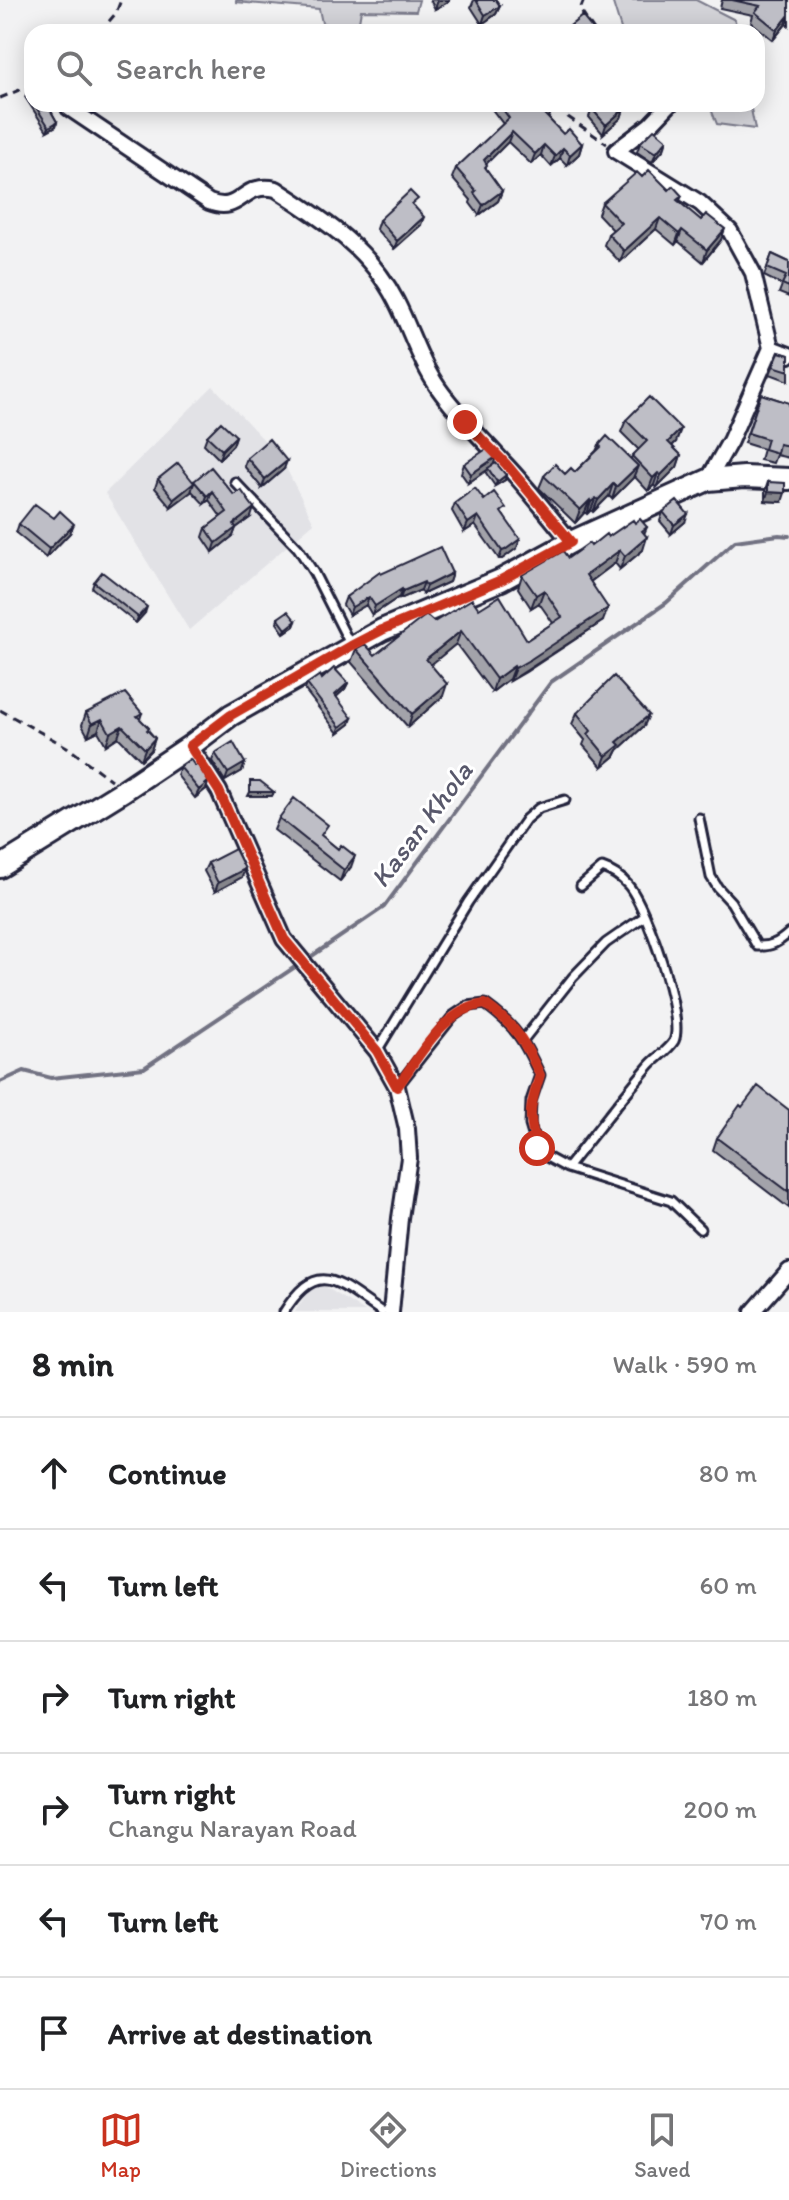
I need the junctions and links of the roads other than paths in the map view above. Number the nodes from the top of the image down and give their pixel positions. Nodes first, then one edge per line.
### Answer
1 (75, 112) edge
2 (662, 112) edge
3 (771, 348) junction
4 (789, 355) edge
5 (789, 479) edge
6 (708, 480) junction
7 (235, 482) dead end
8 (571, 542) junction
9 (351, 646) junction
10 (190, 746) junction
11 (565, 800) dead end
12 (699, 818) dead end
13 (0, 867) edge
14 (581, 886) dead end
15 (645, 916) junction
16 (789, 933) edge
17 (524, 1039) junction
18 (377, 1051) junction
19 (397, 1087) junction
20 (567, 1168) junction
21 (700, 1229) dead end
22 (789, 1271) edge
23 (284, 1312) edge
24 (382, 1312) edge
25 (391, 1312) edge
26 (753, 1312) edge

1 - 8 street
2 - 3 street
3 - 4 street
3 - 6 street
5 - 6 main road
6 - 8 main road
7 - 9 lane
8 - 9 main road
9 - 10 main road
10 - 13 main road
10 - 18 street
11 - 18 lane
12 - 16 lane
14 - 15 lane
15 - 17 lane
15 - 20 lane
17 - 19 lane
17 - 20 lane
18 - 19 street
19 - 25 street
20 - 21 lane
22 - 26 street
23 - 24 lane

